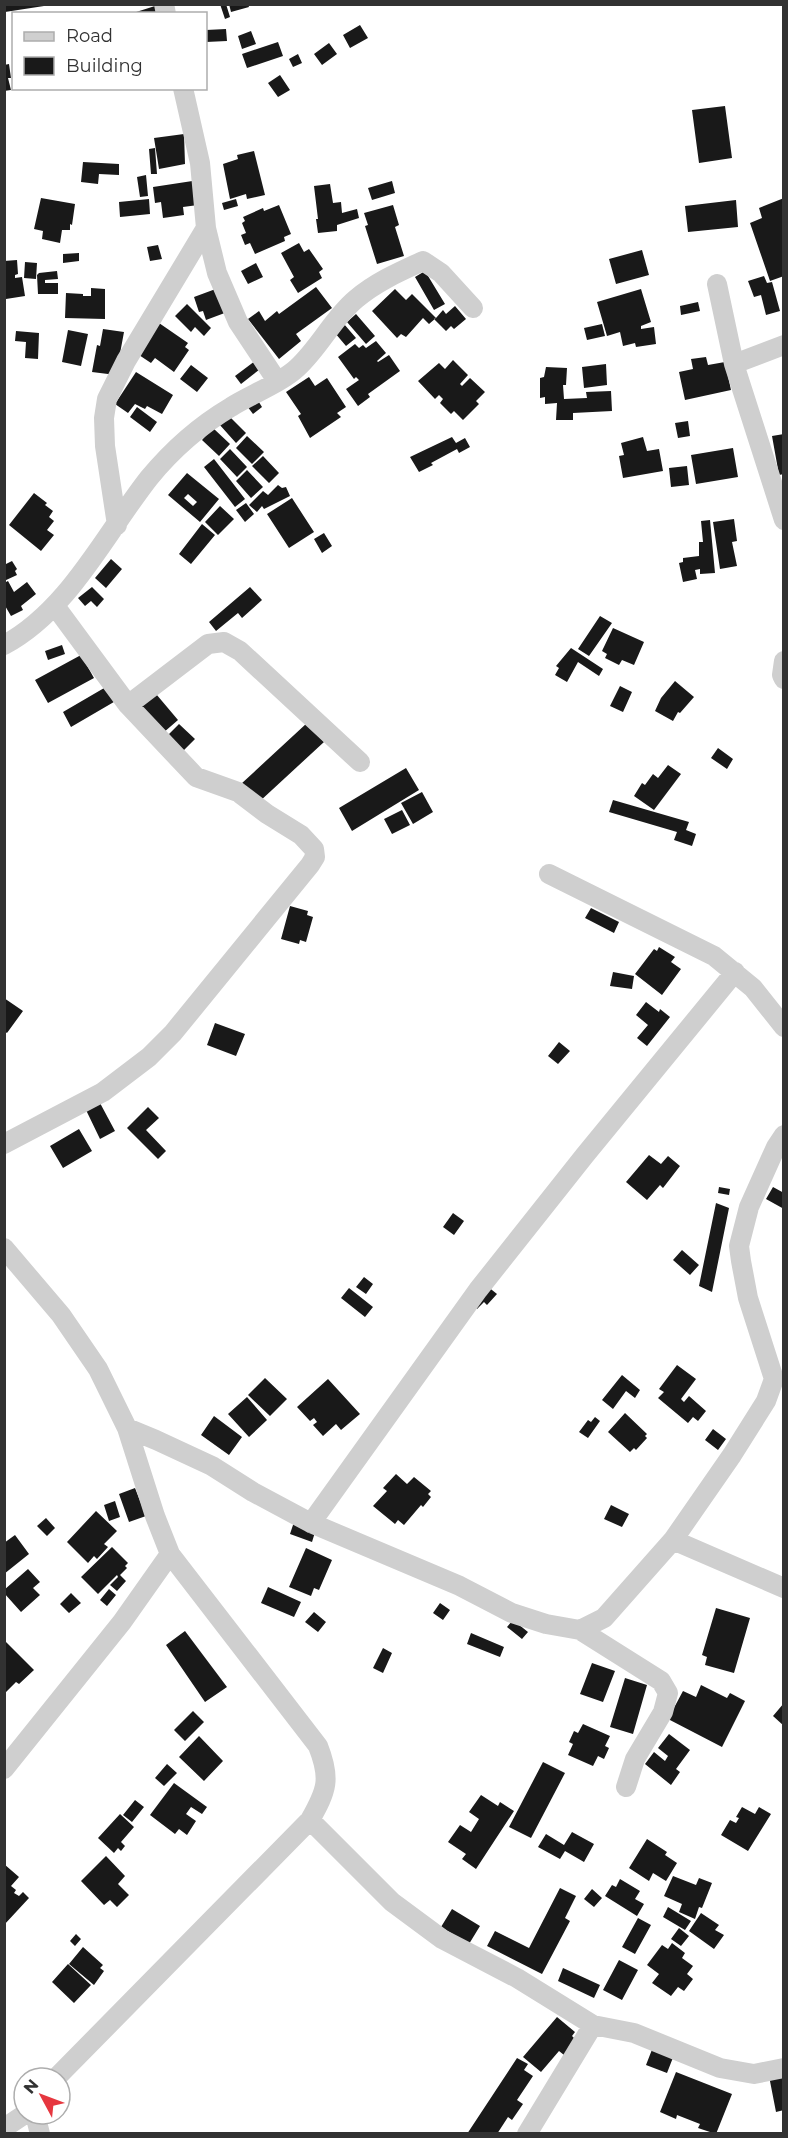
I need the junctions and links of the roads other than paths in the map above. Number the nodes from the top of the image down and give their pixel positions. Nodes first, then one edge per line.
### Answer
1 (183, 90) edge
2 (207, 228) junction
3 (717, 284) dead end
4 (473, 308) dead end
5 (783, 345) edge
6 (734, 364) junction
7 (277, 381) junction
8 (783, 520) edge
9 (117, 525) junction
10 (55, 606) junction
11 (4, 645) edge
12 (783, 661) edge
13 (783, 679) edge
14 (128, 705) junction
15 (360, 762) dead end
16 (549, 874) dead end
17 (735, 972) junction
18 (783, 1027) edge
19 (4, 1144) edge
20 (781, 1144) edge
21 (4, 1248) edge
22 (779, 1380) edge
23 (127, 1428) junction
24 (310, 1523) junction
25 (673, 1540) junction
26 (170, 1554) junction
27 (783, 1588) edge
28 (580, 1630) junction
29 (4, 1769) edge
30 (626, 1787) dead end
31 (310, 1820) junction
32 (593, 2025) junction
33 (68, 2066) edge
34 (783, 2068) edge
35 (527, 2133) edge

1 - 2 street
2 - 7 street
2 - 9 street
3 - 6 street
4 - 7 street
5 - 6 street
6 - 8 street
7 - 9 street
9 - 10 street
10 - 11 street
10 - 14 street
12 - 13 street
14 - 15 street
14 - 19 street
16 - 17 street
17 - 18 street
17 - 24 street
20 - 22 street
21 - 23 street
22 - 25 street
23 - 24 street
23 - 26 street
24 - 28 street
25 - 27 street
25 - 28 street
26 - 29 street
26 - 31 street
28 - 30 street
31 - 32 street
31 - 33 street
32 - 34 street
32 - 35 street

